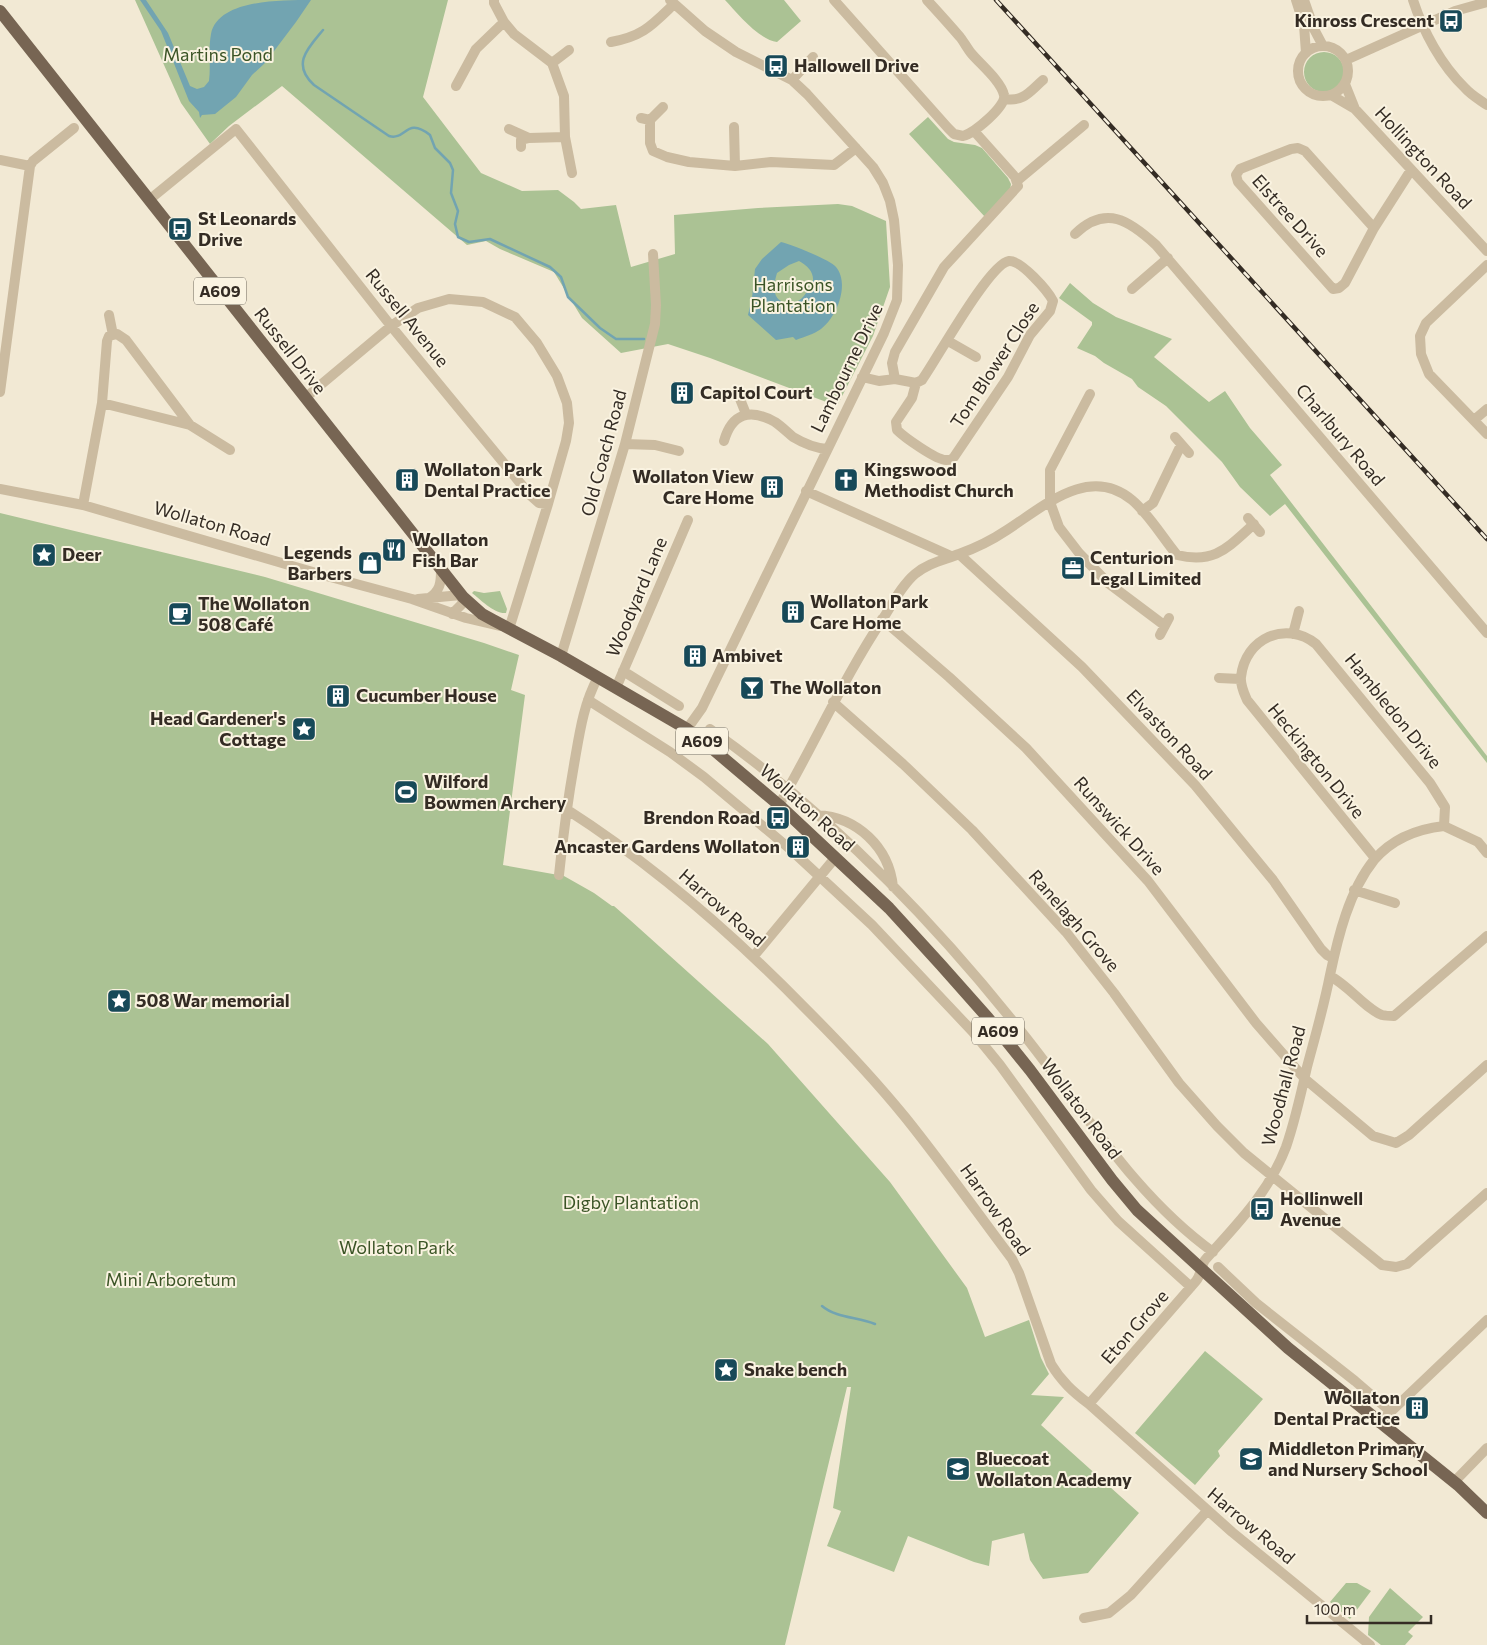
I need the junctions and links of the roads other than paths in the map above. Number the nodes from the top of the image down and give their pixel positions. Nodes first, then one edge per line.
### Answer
1 (494, 0) edge
2 (834, 0) edge
3 (927, 0) edge
4 (1296, 0) edge
5 (1304, 0) edge
6 (1413, 0) edge
7 (672, 2) edge
8 (1487, 2) edge
9 (0, 11) edge
10 (504, 22) junction
11 (1424, 26) junction
12 (611, 42) dead end
13 (1323, 46) junction
14 (569, 50) dead end
15 (1306, 53) junction
16 (813, 57) dead end
17 (1346, 60) junction
18 (552, 63) junction
19 (792, 80) junction
20 (1043, 80) dead end
21 (1345, 84) junction
22 (456, 86) dead end
23 (1331, 95) junction
24 (1004, 99) junction
25 (1487, 105) edge
26 (663, 107) dead end
27 (1355, 109) junction
28 (1084, 124) dead end
29 (734, 127) dead end
30 (74, 128) dead end
31 (509, 129) dead end
32 (974, 131) junction
33 (565, 137) junction
34 (529, 138) junction
35 (521, 147) dead end
36 (856, 148) junction
37 (0, 160) edge
38 (689, 162) junction
39 (30, 166) junction
40 (735, 166) junction
41 (574, 168) dead end
42 (1411, 170) junction
43 (686, 172) dead end
44 (1017, 182) junction
45 (149, 200) junction
46 (1374, 228) junction
47 (1075, 234) dead end
48 (1487, 251) edge
49 (653, 254) dead end
50 (1168, 258) junction
51 (1487, 265) edge
52 (1132, 289) dead end
53 (109, 315) dead end
54 (391, 326) junction
55 (113, 335) junction
56 (948, 341) junction
57 (976, 357) dead end
58 (862, 377) junction
59 (895, 379) junction
60 (916, 383) junction
61 (0, 392) edge
62 (1090, 393) dead end
63 (304, 398) junction
64 (740, 399) dead end
65 (102, 403) junction
66 (1487, 409) edge
67 (746, 414) junction
68 (1474, 420) junction
69 (190, 425) junction
70 (1487, 434) edge
71 (724, 441) dead end
72 (625, 444) junction
73 (826, 449) junction
74 (230, 450) dead end
75 (673, 452) dead end
76 (1189, 453) dead end
77 (0, 489) edge
78 (806, 491) junction
79 (1050, 502) junction
80 (548, 504) junction
81 (83, 505) junction
82 (1142, 511) junction
83 (688, 520) dead end
84 (1254, 525) dead end
85 (955, 555) junction
86 (441, 571) junction
87 (462, 596) junction
88 (412, 599) junction
89 (428, 599) junction
90 (1299, 611) dead end
91 (452, 614) junction
92 (882, 619) junction
93 (1164, 626) dead end
94 (506, 627) junction
95 (1487, 633) edge
96 (1293, 634) junction
97 (561, 656) junction
98 (623, 672) junction
99 (598, 677) junction
100 (1219, 678) dead end
101 (1240, 679) junction
102 (616, 688) junction
103 (588, 700) junction
104 (833, 702) junction
105 (679, 706) dead end
106 (687, 729) junction
107 (710, 730) dead end
108 (788, 790) junction
109 (779, 806) junction
110 (566, 809) junction
111 (817, 815) junction
112 (1444, 826) junction
113 (1487, 853) edge
114 (836, 858) junction
115 (1375, 858) junction
116 (559, 875) dead end
117 (820, 877) junction
118 (893, 887) junction
119 (1354, 890) junction
120 (1395, 903) dead end
121 (1487, 936) edge
122 (753, 957) junction
123 (1334, 958) junction
124 (1330, 976) junction
125 (1487, 1065) edge
126 (1304, 1079) junction
127 (1273, 1177) junction
128 (1487, 1193) edge
129 (1213, 1252) junction
130 (1218, 1267) dead end
131 (1202, 1269) junction
132 (1191, 1287) junction
133 (1487, 1320) edge
134 (1089, 1404) junction
135 (1390, 1411) junction
136 (1378, 1422) junction
137 (1487, 1448) edge
138 (1454, 1482) junction
139 (1466, 1492) junction
140 (1487, 1506) edge
141 (1207, 1511) junction
142 (1487, 1513) edge
143 (1084, 1618) dead end
144 (1370, 1645) edge

1 - 10 street
2 - 32 street
3 - 24 street
4 - 15 street
5 - 13 street
6 - 11 street
7 - 12 street
7 - 19 street, Lambourne Drive
8 - 11 street
9 - 45 main road, Russell Drive / A609
10 - 18 street
10 - 22 street
11 - 17 street
11 - 25 street
13 - 15 street
13 - 17 street
14 - 18 street
15 - 23 street
16 - 19 street
17 - 21 street
18 - 33 street
19 - 36 street, Lambourne Drive
20 - 24 street
21 - 23 street
21 - 27 street, Hollington Road
23 - 27 street, Hollington Road
24 - 32 street
26 - 38 street
27 - 42 street, Hollington Road
28 - 44 street
29 - 40 street
30 - 39 street
31 - 34 street
32 - 44 street
33 - 34 street
33 - 41 street
34 - 35 street
36 - 40 street
36 - 58 street, Lambourne Drive
37 - 39 street
38 - 40 street
38 - 43 street
39 - 61 street
42 - 46 street, Elstree Drive
42 - 48 street, Hollington Road
44 - 59 street
45 - 54 street, Russell Avenue
45 - 63 main road, Russell Drive / A609
46 - 46 street, Elstree Drive
47 - 50 street, Charlbury Road
49 - 72 street, Old Coach Road
50 - 52 street
50 - 95 street, Charlbury Road
51 - 68 street
53 - 55 street
54 - 63 street
54 - 80 street, Russell Avenue
54 - 80 street
55 - 65 street
55 - 69 street
56 - 57 street, Tom Blower Close
56 - 60 street, Tom Blower Close
56 - 60 street, Tom Blower Close
58 - 59 street
58 - 73 street, Lambourne Drive
59 - 60 street
62 - 79 street
63 - 86 main road, Russell Drive / A609
64 - 67 street
65 - 69 street
65 - 81 street
66 - 68 street
67 - 71 street
67 - 73 street
68 - 70 street
69 - 74 street
72 - 75 street
72 - 97 street, Old Coach Road
73 - 78 street, Lambourne Drive
76 - 82 street
77 - 81 street, Wollaton Road
78 - 85 street, Elvaston Road
78 - 106 street, Lambourne Drive
79 - 82 street
79 - 85 street
79 - 93 street
80 - 94 street
81 - 88 street, Wollaton Road
82 - 84 street
83 - 98 street, Woodyard Lane
85 - 92 street
85 - 123 street, Elvaston Road
86 - 87 main road, Wollaton Road / A609
86 - 89 street
87 - 89 street, Wollaton Road
87 - 91 street
87 - 94 main road, Wollaton Road / A609
88 - 89 street, Wollaton Road
88 - 91 street, Wollaton Road
90 - 96 street
91 - 94 street, Wollaton Road
92 - 104 street
92 - 126 street, Runswick Drive
94 - 97 main road, Wollaton Road / A609
96 - 101 street
96 - 112 street, Hambledon Drive
97 - 99 main road, Wollaton Road / A609
98 - 102 street, Woodyard Lane
98 - 105 street
99 - 102 main road, Wollaton Road / A609
99 - 103 street
100 - 101 street
101 - 115 street, Heckington Drive
102 - 106 main road, Wollaton Road / A609
103 - 110 street
103 - 117 street
104 - 108 street
104 - 127 street, Ranelagh Grove
106 - 109 main road, Wollaton Road / A609
107 - 108 street, Wollaton Road
108 - 109 street
108 - 111 street, Wollaton Road
109 - 114 main road, Wollaton Road / A609
110 - 116 street
110 - 122 street, Harrow Road
111 - 118 street, Wollaton Road
111 - 118 street
112 - 113 street
112 - 115 street, Woodhall Road
114 - 117 street
114 - 131 main road, Wollaton Road / A609
115 - 119 street, Woodhall Road
117 - 122 street
117 - 132 street
118 - 129 street, Wollaton Road
119 - 120 street
119 - 123 street, Woodhall Road
121 - 124 street
122 - 134 street, Harrow Road
123 - 124 street, Woodhall Road
124 - 126 street, Woodhall Road
125 - 126 street, Runswick Drive
126 - 127 street, Woodhall Road
127 - 128 street
127 - 129 street, Woodhall Road
129 - 131 street, Woodhall Road
130 - 135 street
131 - 132 street, Eton Grove
131 - 136 main road, Wollaton Road / A609
132 - 134 street, Eton Grove
133 - 135 street
134 - 141 street, Harrow Road
135 - 136 street
136 - 138 main road, Wollaton Road / A609
137 - 138 street
138 - 139 main road, Wollaton Road / A609
139 - 140 main road, Wollaton Road / A609
139 - 142 main road, Wollaton Road / A609
141 - 143 street
141 - 144 street, Harrow Road

